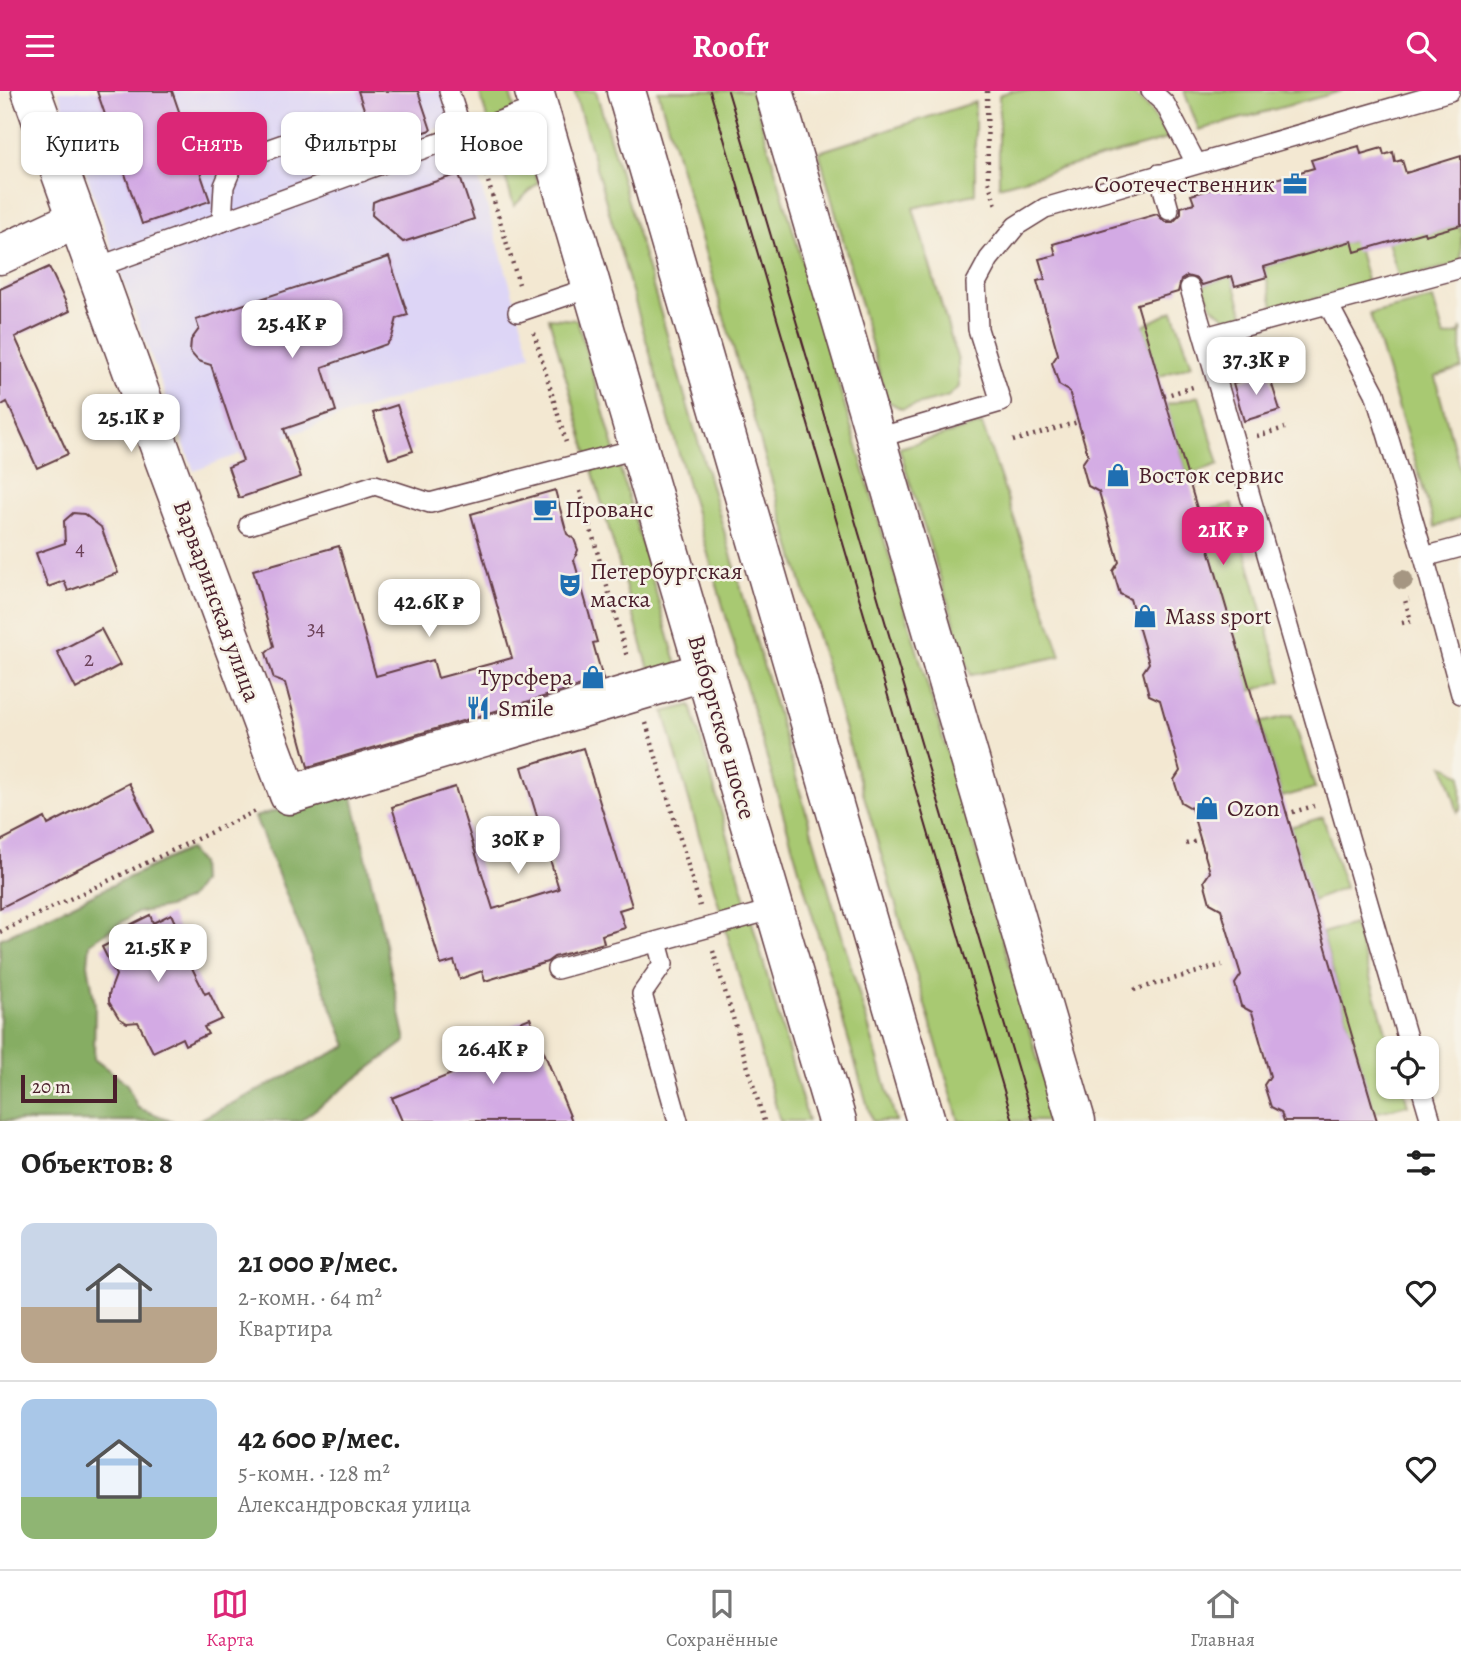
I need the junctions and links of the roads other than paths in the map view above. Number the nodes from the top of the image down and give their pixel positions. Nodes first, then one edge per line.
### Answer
1 (31, 91) edge
2 (449, 91) edge
3 (626, 91) edge
4 (774, 91) edge
5 (1151, 91) edge
6 (1450, 91) edge
7 (536, 99) edge
8 (458, 112) edge
9 (510, 112) edge
10 (281, 145) edge
11 (1196, 163) junction
12 (1159, 174) junction
13 (353, 175) edge
14 (1170, 210) dead end
15 (77, 219) junction
16 (222, 222) junction
17 (0, 255) edge
18 (95, 268) junction
19 (1461, 268) edge
20 (592, 288) junction
21 (1191, 288) dead end
22 (1328, 304) junction
23 (523, 311) road end
24 (1205, 337) junction
25 (877, 438) junction
26 (640, 448) junction
27 (248, 525) dead end
28 (1461, 547) edge
29 (1424, 557) junction
30 (706, 671) junction
31 (1461, 694) edge
32 (775, 909) junction
33 (657, 942) junction
34 (557, 969) dead end
35 (1407, 1036) edge
36 (1425, 1099) edge
37 (678, 1121) edge
38 (836, 1121) edge
39 (926, 1121) edge
40 (1076, 1121) edge
41 (1431, 1121) edge

1 - 15 street, Варваринская улица
2 - 8 lane
3 - 39 street
4 - 25 street
5 - 11 lane
6 - 11 lane
7 - 9 lane
7 - 20 street, Выборгское шоссе
10 - 16 lane
11 - 12 lane
12 - 14 lane
12 - 25 lane
13 - 16 lane
15 - 17 street
15 - 18 street, Варваринская улица
16 - 18 lane
18 - 30 street, Варваринская улица
19 - 22 lane
20 - 23 lane
20 - 26 street, Выборгское шоссе
21 - 24 lane
22 - 24 lane
22 - 29 lane
24 - 35 lane
25 - 40 street
26 - 27 lane
26 - 30 street, Выборгское шоссе
28 - 29 lane
29 - 31 lane
30 - 32 street, Выборгское шоссе
32 - 33 lane
32 - 38 street, Выборгское шоссе
33 - 34 lane
33 - 37 lane
36 - 41 lane

